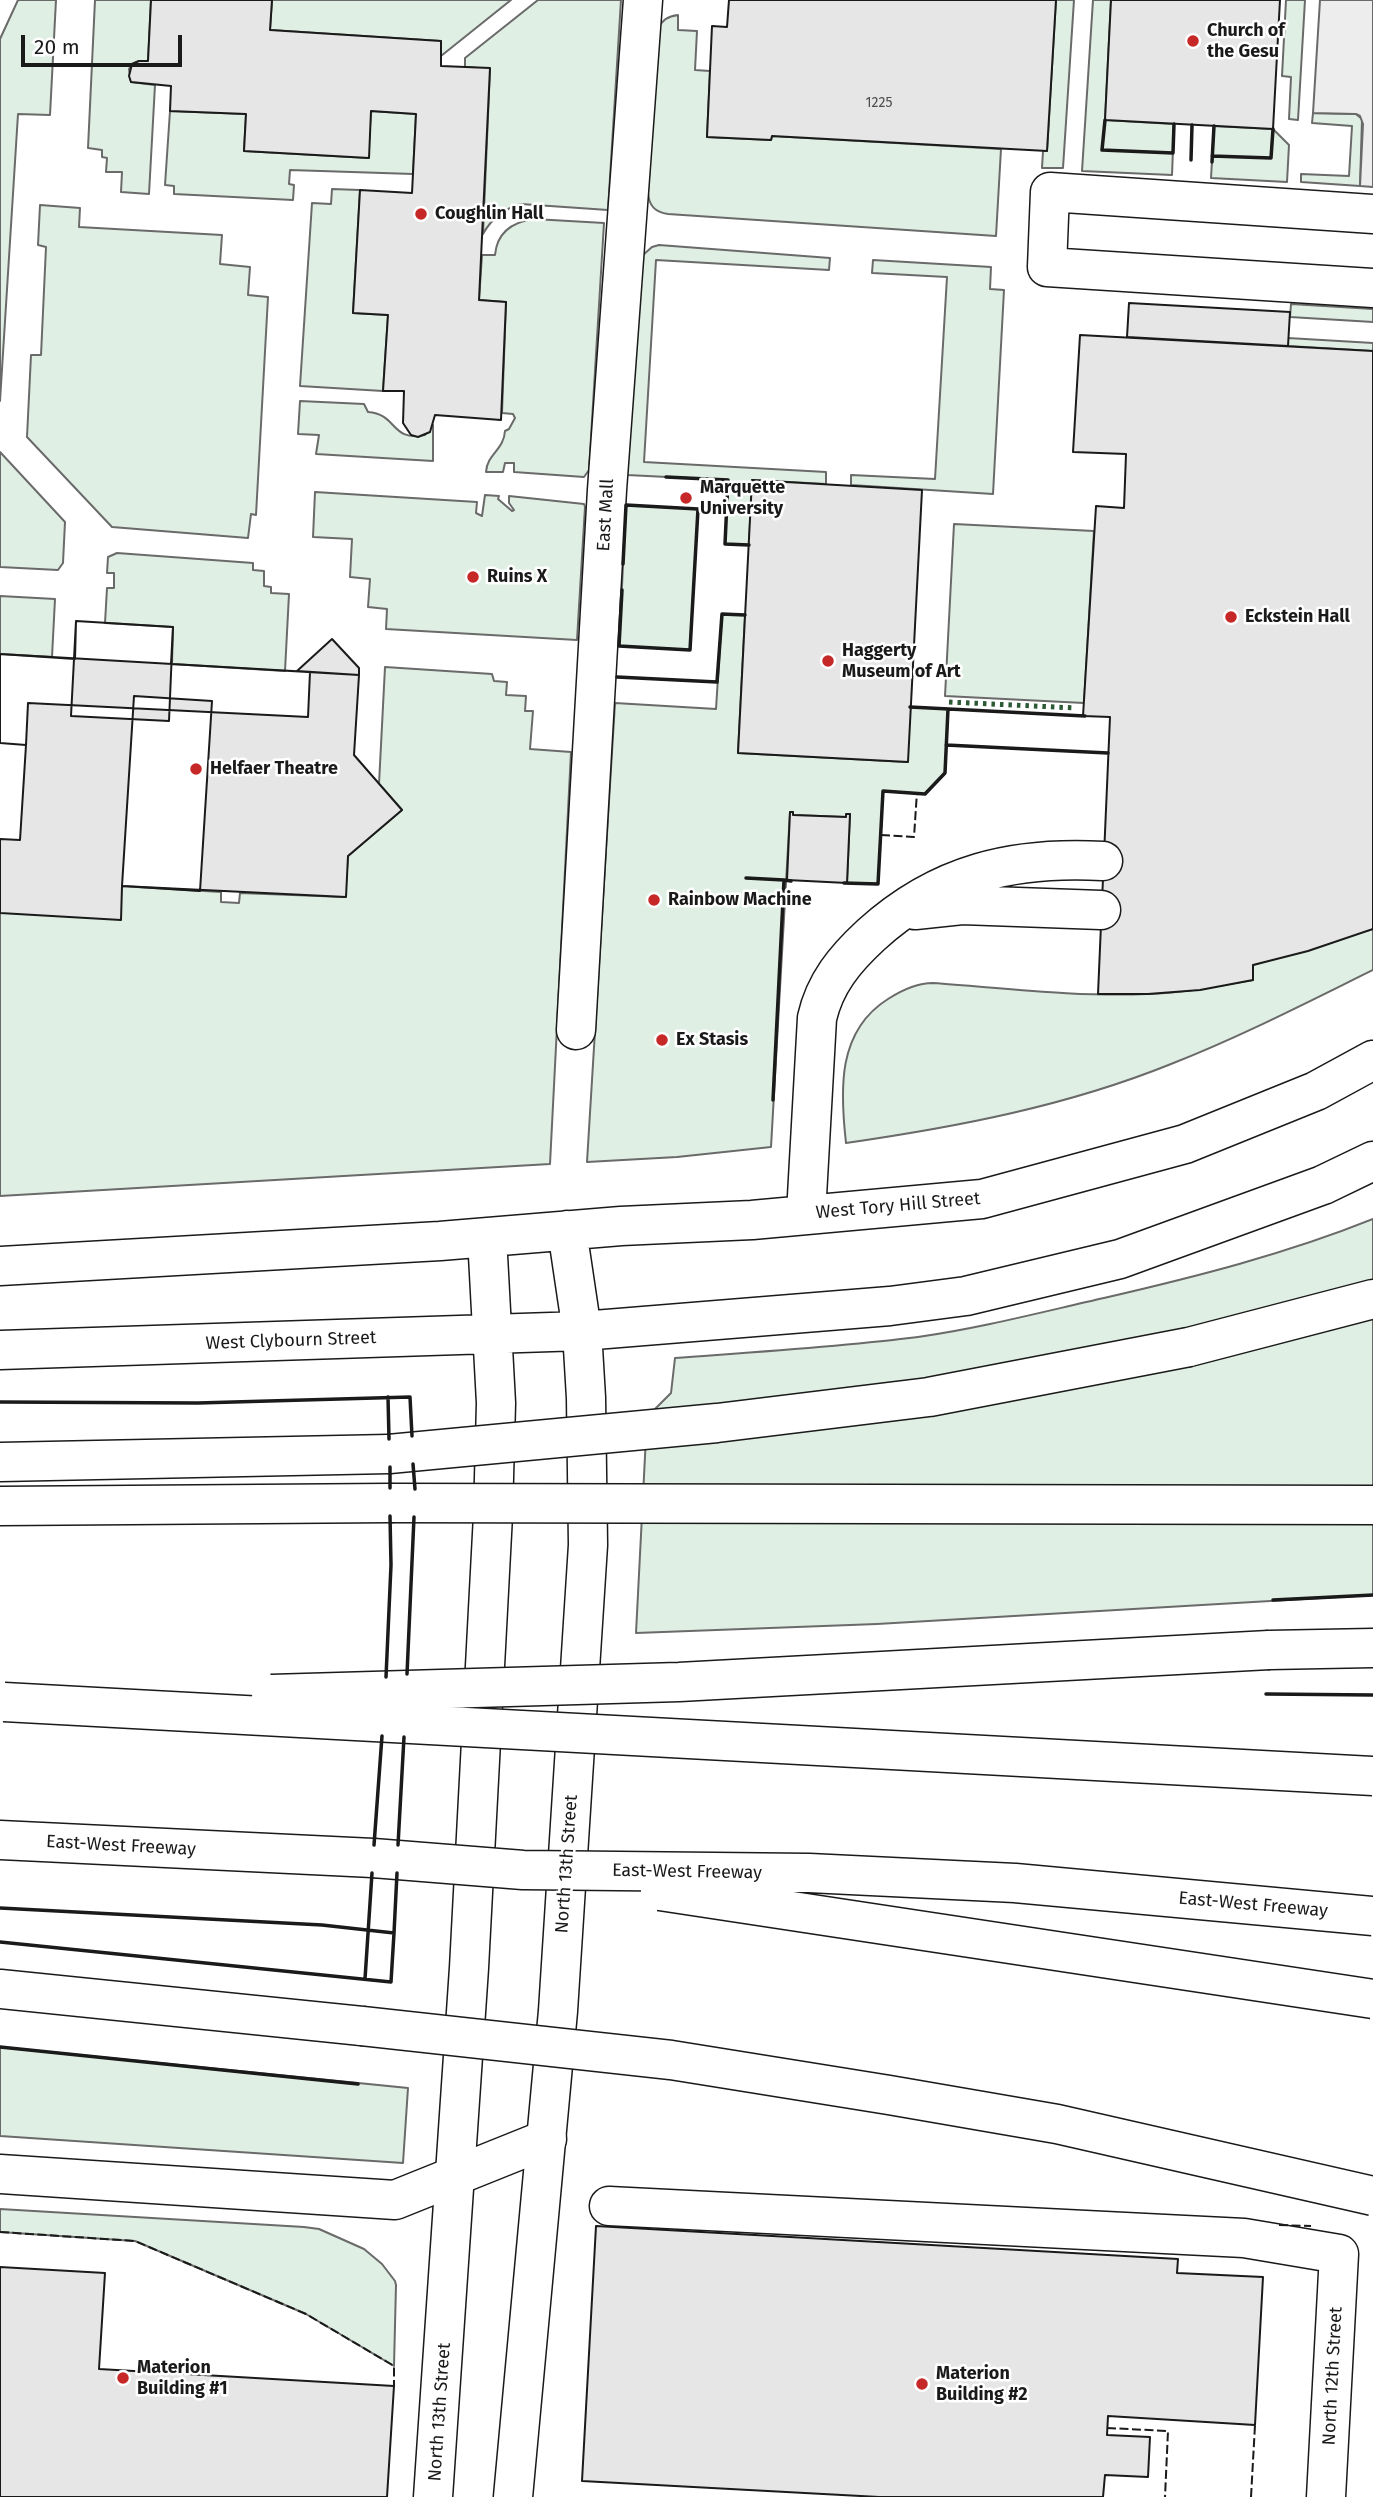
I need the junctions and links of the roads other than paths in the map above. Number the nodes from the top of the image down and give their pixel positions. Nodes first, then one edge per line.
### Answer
1 (643, 0) edge
2 (1373, 214) edge
3 (1373, 288) edge
4 (1103, 861) dead end
5 (1101, 910) dead end
6 (893, 917) junction
7 (576, 1030) dead end
8 (1373, 1060) edge
9 (1373, 1161) edge
10 (806, 1214) junction
11 (567, 1230) junction
12 (487, 1237) junction
13 (0, 1266) edge
14 (1373, 1299) edge
15 (582, 1331) junction
16 (494, 1334) junction
17 (0, 1350) edge
18 (0, 1462) edge
19 (1373, 1505) edge
20 (0, 1506) edge
21 (1373, 1648) edge
22 (2, 1702) edge
23 (1373, 1776) edge
24 (0, 1840) edge
25 (523, 1870) junction
26 (1373, 1916) edge
27 (0, 1989) edge
28 (1373, 1999) edge
29 (547, 2139) junction
30 (0, 2174) edge
31 (455, 2177) junction
32 (1373, 2196) edge
33 (609, 2206) dead end
34 (433, 2497) edge
35 (513, 2497) edge
36 (1326, 2497) edge

1 - 7 main road, East Mall
2 - 3 main road
4 - 6 main road
5 - 6 main road
6 - 10 main road
8 - 10 main road, West Tory Hill Street
9 - 15 main road
10 - 11 main road, West Tory Hill Street
11 - 12 main road
11 - 15 main road, North 13th Street
12 - 13 main road
12 - 16 main road, North 13th Street
14 - 18 main road, bridge
15 - 16 main road, West Clybourn Street
15 - 29 main road, North 13th Street
16 - 17 main road, West Clybourn Street
16 - 31 main road, North 13th Street
19 - 20 main road, bridge
21 - 22 main road, bridge
22 - 23 main road, bridge
24 - 25 main road, East-West Freeway, bridge
25 - 26 main road, East-West Freeway, bridge
25 - 28 main road, bridge
27 - 32 main road, bridge
29 - 31 main road
29 - 35 main road, North 13th Street
30 - 31 main road
31 - 34 main road, North 13th Street
33 - 36 main road, North 12th Street

